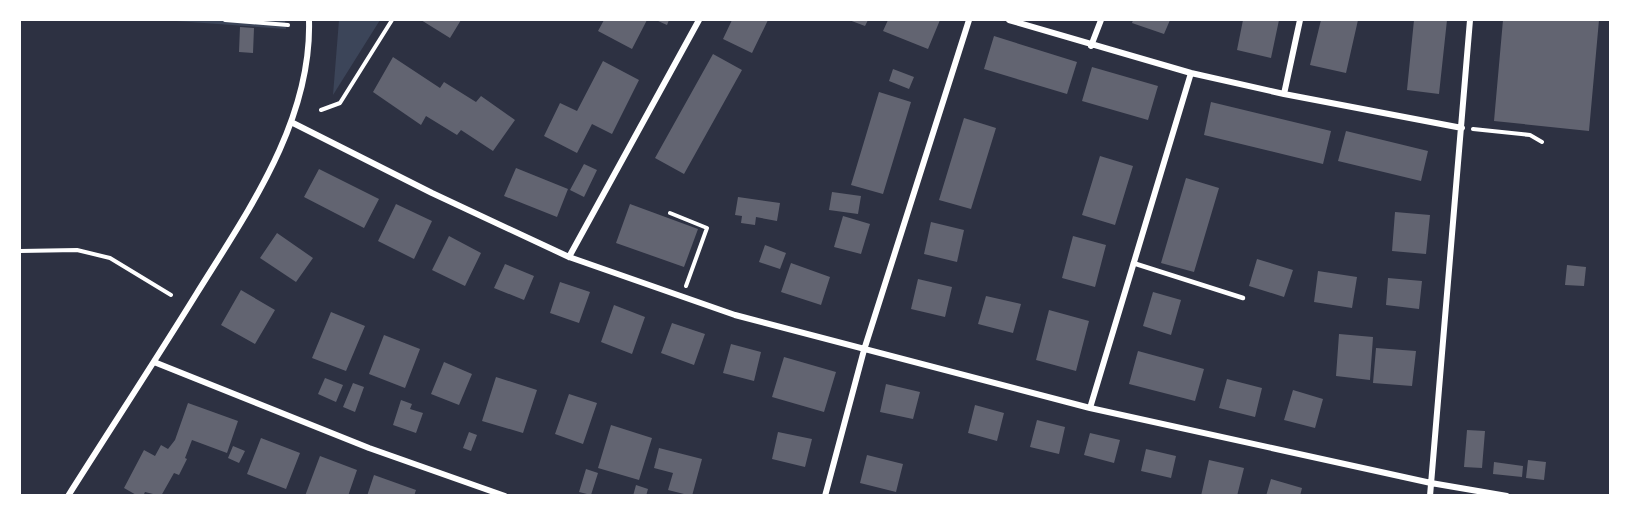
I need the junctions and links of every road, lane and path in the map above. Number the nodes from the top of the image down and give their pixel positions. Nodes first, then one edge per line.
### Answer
1 (225, 20) edge
2 (309, 20) edge
3 (392, 20) edge
4 (699, 20) edge
5 (969, 20) edge
6 (1009, 20) edge
7 (1101, 20) edge
8 (1300, 20) edge
9 (1470, 20) edge
10 (288, 25) dead end
11 (1091, 46) junction
12 (1191, 73) junction
13 (1284, 94) junction
14 (321, 110) dead end
15 (291, 122) junction
16 (1462, 128) junction
17 (1542, 142) dead end
18 (670, 213) dead end
19 (20, 251) edge
20 (569, 257) junction
21 (1133, 263) junction
22 (171, 295) dead end
23 (683, 297) junction
24 (1243, 298) dead end
25 (864, 350) junction
26 (154, 362) junction
27 (1090, 408) junction
28 (1431, 483) junction
29 (68, 495) edge
30 (505, 495) edge
31 (825, 495) edge
32 (1430, 495) edge
33 (1507, 495) edge

1 - 10 path
2 - 15 street
3 - 14 path
4 - 20 street
5 - 25 street
6 - 11 street
7 - 11 street
8 - 13 street
9 - 16 street
11 - 12 street
12 - 13 street
12 - 21 street
13 - 16 street
15 - 20 street
15 - 26 street
16 - 17 path
16 - 28 street
18 - 23 path
19 - 22 path
20 - 23 street
21 - 24 lane
21 - 27 street
23 - 25 street
25 - 27 street
25 - 31 street
26 - 29 street
26 - 30 street
27 - 28 street
28 - 32 street
28 - 33 street

